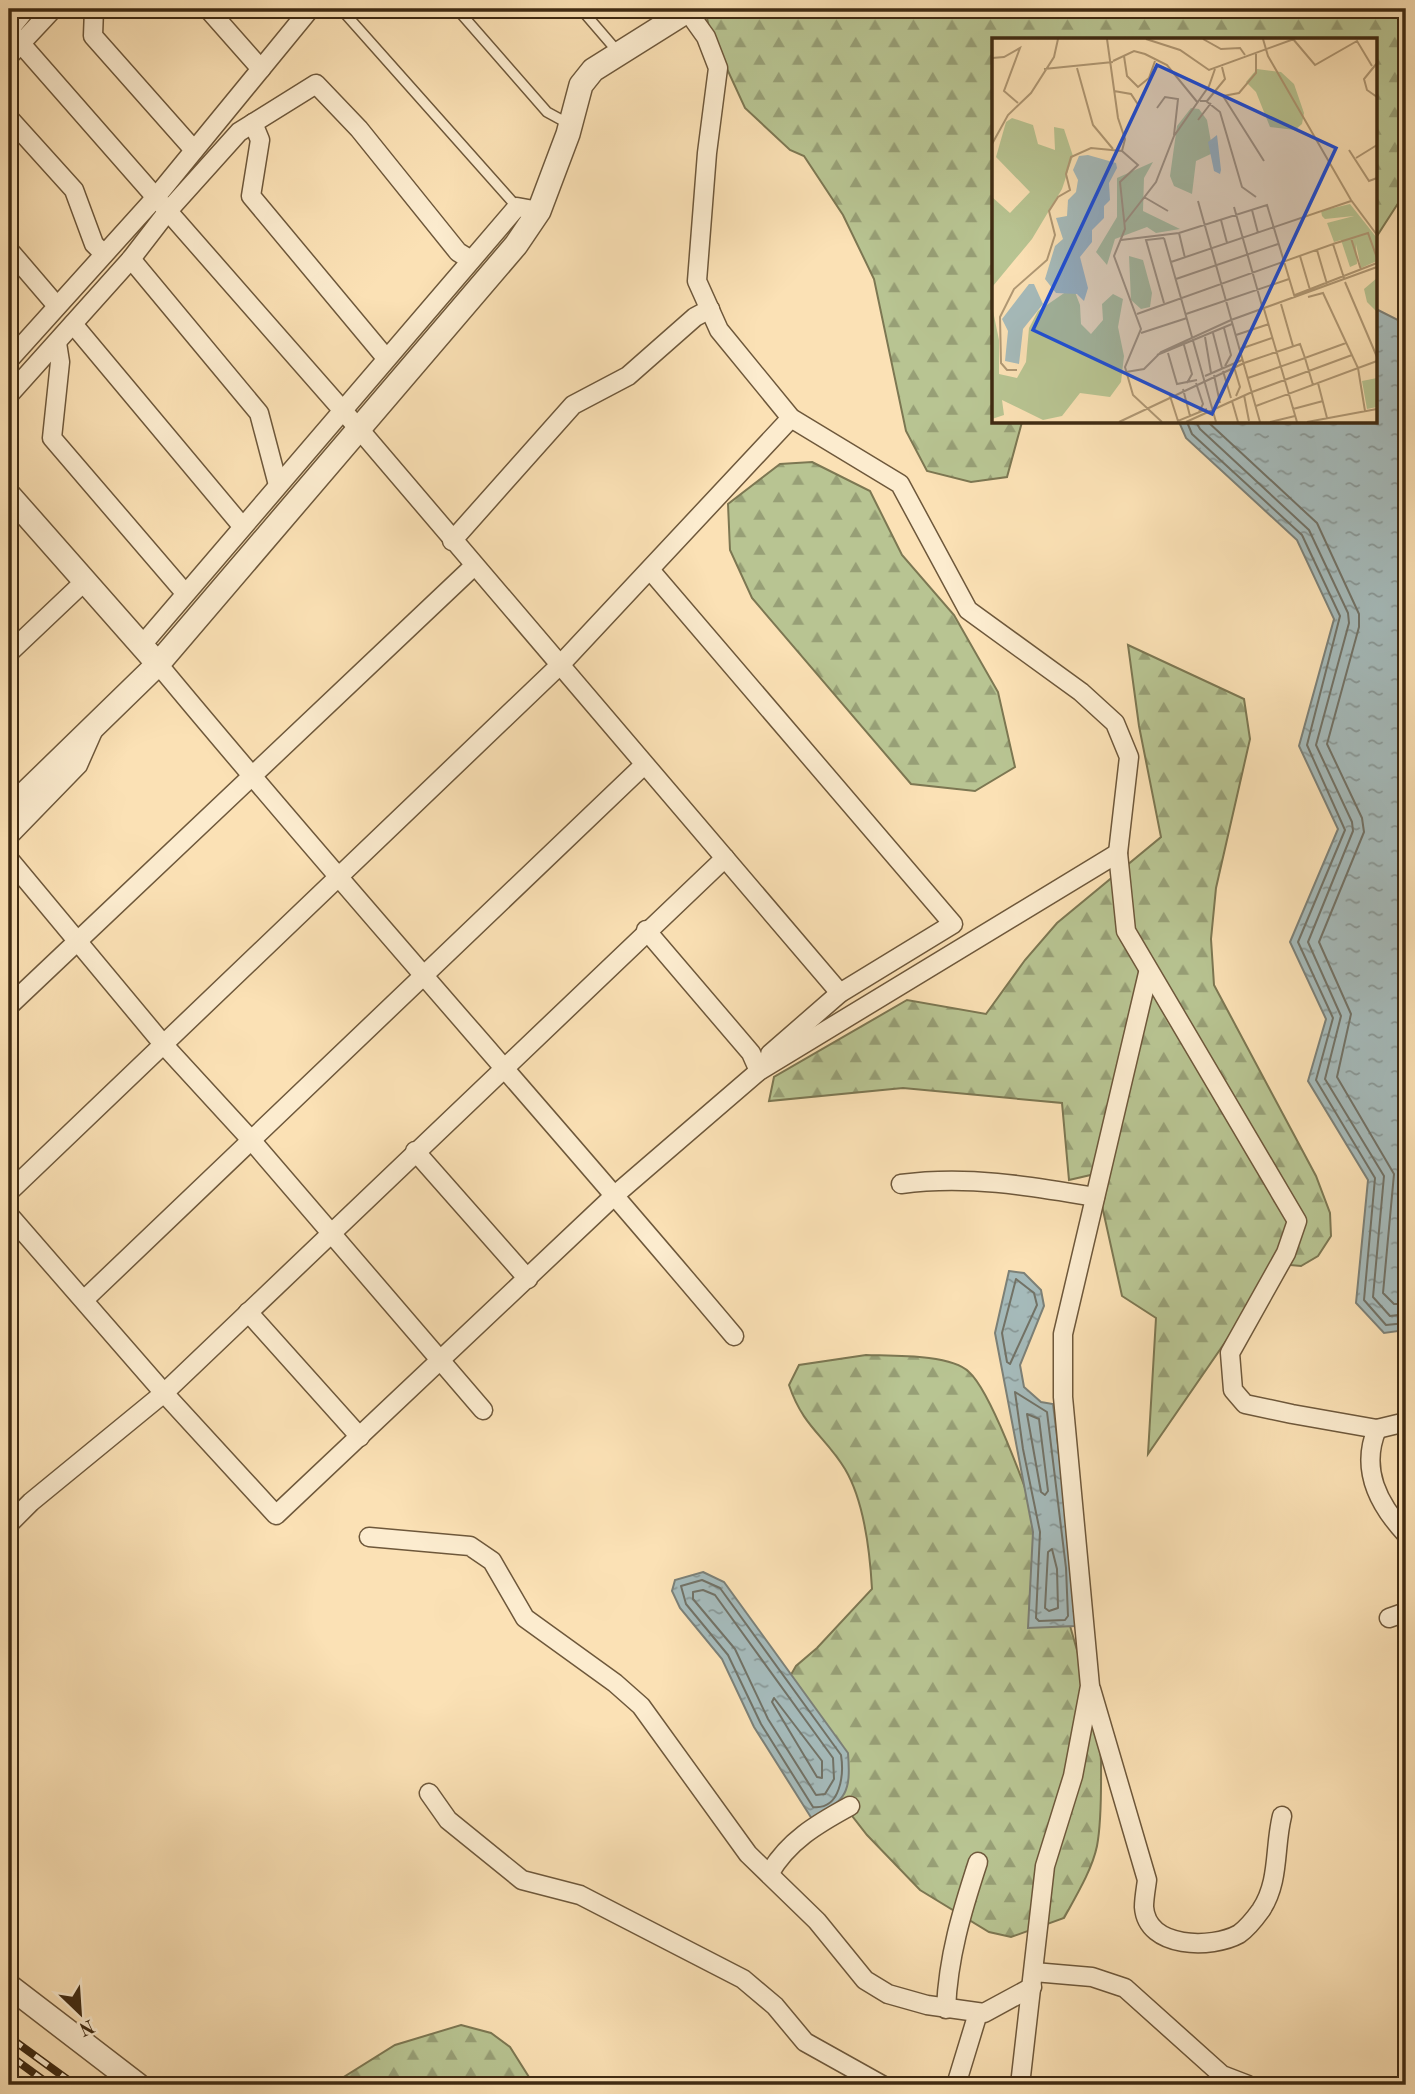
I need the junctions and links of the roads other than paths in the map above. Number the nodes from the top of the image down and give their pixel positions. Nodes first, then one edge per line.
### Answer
1 (26, 9) edge
2 (53, 9) edge
3 (94, 9) edge
4 (208, 9) edge
5 (310, 9) edge
6 (341, 9) edge
7 (457, 9) edge
8 (581, 9) edge
9 (686, 10) edge
10 (11, 38) edge
11 (619, 53) junction
12 (261, 69) junction
13 (9, 118) edge
14 (253, 123) junction
15 (570, 125) junction
16 (194, 150) junction
17 (156, 197) junction
18 (528, 209) junction
19 (168, 211) junction
20 (9, 250) edge
21 (104, 254) junction
22 (131, 259) junction
23 (471, 260) junction
24 (57, 306) junction
25 (710, 309) junction
26 (73, 324) junction
27 (57, 343) junction
28 (386, 358) junction
29 (9, 360) edge
30 (9, 395) edge
31 (343, 411) junction
32 (791, 418) junction
33 (359, 429) junction
34 (278, 485) junction
35 (11, 501) edge
36 (242, 526) junction
37 (452, 541) junction
38 (474, 566) junction
39 (651, 571) junction
40 (85, 581) junction
41 (185, 593) junction
42 (142, 645) junction
43 (9, 653) edge
44 (158, 664) junction
45 (560, 665) junction
46 (95, 726) junction
47 (644, 765) junction
48 (252, 777) junction
49 (9, 809) edge
50 (9, 836) edge
51 (1118, 853) junction
52 (725, 858) junction
53 (9, 859) edge
54 (338, 877) junction
55 (646, 930) junction
56 (77, 940) junction
57 (1148, 973) junction
58 (422, 975) junction
59 (840, 993) junction
60 (9, 1006) edge
61 (163, 1044) junction
62 (766, 1065) junction
63 (503, 1066) junction
64 (252, 1141) junction
65 (415, 1150) junction
66 (901, 1184) dead end
67 (9, 1192) edge
68 (615, 1195) junction
69 (1095, 1197) junction
70 (9, 1215) edge
71 (330, 1233) junction
72 (528, 1279) junction
73 (85, 1300) junction
74 (248, 1312) junction
75 (734, 1336) dead end
76 (440, 1361) junction
77 (164, 1393) junction
78 (483, 1410) dead end
79 (1406, 1422) edge
80 (1377, 1429) junction
81 (359, 1437) junction
82 (9, 1524) edge
83 (1406, 1534) edge
84 (369, 1537) dead end
85 (1090, 1686) junction
86 (429, 1793) dead end
87 (850, 1806) dead end
88 (1282, 1816) dead end
89 (978, 1861) dead end
90 (769, 1874) junction
91 (1033, 1980) junction
92 (9, 1986) edge
93 (946, 2009) junction
94 (978, 2013) junction
95 (138, 2085) edge
96 (882, 2085) edge
97 (956, 2085) edge
98 (1020, 2085) edge
99 (1248, 2085) edge

1 - 10 street
2 - 10 street
3 - 16 street
4 - 12 street
5 - 12 street
6 - 18 lane
7 - 15 lane
8 - 11 lane
9 - 11 street
9 - 25 street
10 - 17 street
11 - 15 street
12 - 16 street
13 - 21 street
14 - 19 street
14 - 23 street
14 - 28 street
15 - 18 street
16 - 17 street
17 - 19 street
17 - 21 street
18 - 23 street
18 - 33 street
19 - 22 street
19 - 31 street
20 - 24 street
21 - 24 street
22 - 26 street
22 - 34 street
23 - 28 street
24 - 29 street
25 - 32 street
25 - 37 street
26 - 27 street
26 - 36 street
27 - 30 street
27 - 41 street
28 - 31 street
31 - 33 street
31 - 34 street
32 - 39 street
32 - 51 street
33 - 37 street
33 - 44 street
34 - 36 street
35 - 40 street
36 - 41 street
37 - 38 street
38 - 45 street
38 - 48 street
39 - 45 street
39 - 59 street
40 - 42 street
40 - 43 street
41 - 42 street
42 - 44 street
44 - 46 street
44 - 48 street
45 - 47 street
45 - 54 street
46 - 49 street
46 - 50 street
47 - 52 street
47 - 58 street
48 - 54 street
48 - 56 street
51 - 57 street
51 - 62 street
52 - 55 street
52 - 59 street
53 - 56 street
54 - 58 street
54 - 61 street
55 - 62 street
55 - 63 street
56 - 60 street
56 - 61 street
57 - 69 street
57 - 80 street
58 - 63 street
58 - 64 street
59 - 62 street
61 - 64 street
61 - 67 street
62 - 68 street
63 - 65 street
63 - 68 street
64 - 71 street
64 - 73 street
65 - 71 street
65 - 72 street
66 - 69 street
68 - 72 street
68 - 75 street
69 - 85 street
70 - 73 street
71 - 74 street
71 - 76 street
72 - 76 street
73 - 77 street
74 - 77 street
74 - 81 street
76 - 78 street
76 - 81 street
77 - 81 street
77 - 82 street
79 - 80 street
80 - 83 street
84 - 90 street
85 - 88 street
85 - 91 street
86 - 96 street
87 - 90 street
89 - 93 street
90 - 93 street
91 - 94 street
91 - 98 street
91 - 99 street
92 - 95 street
93 - 94 street
94 - 97 street

